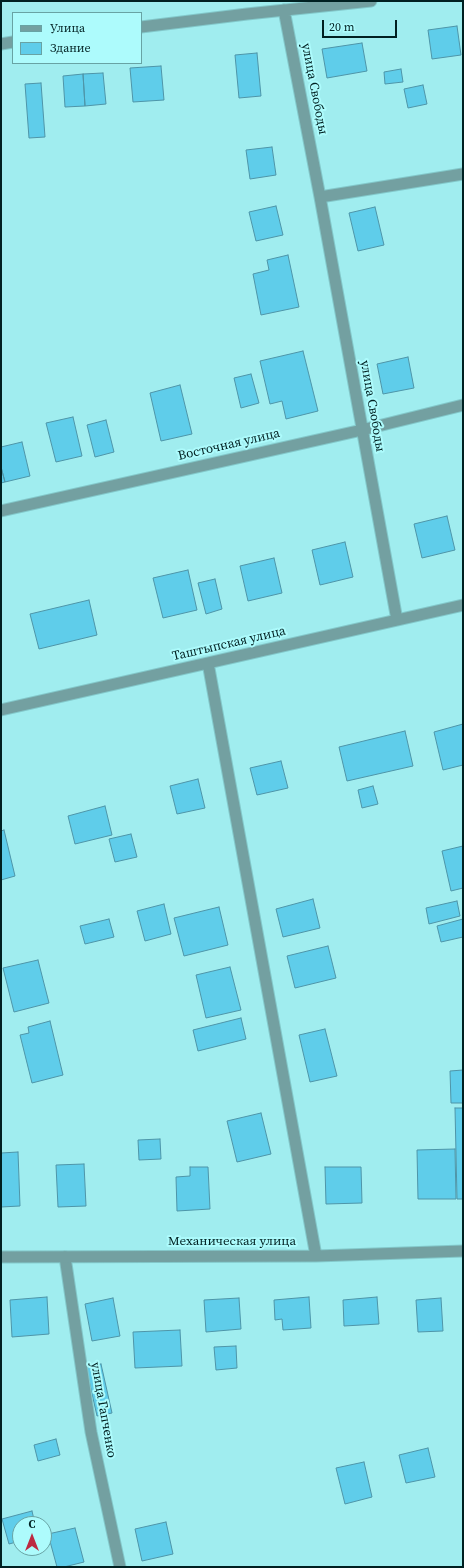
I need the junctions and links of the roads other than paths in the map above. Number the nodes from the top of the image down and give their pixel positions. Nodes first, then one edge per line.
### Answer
1 (371, 1) edge
2 (284, 10) junction
3 (142, 27) edge
4 (12, 42) edge
5 (1, 44) edge
6 (463, 174) edge
7 (320, 196) junction
8 (463, 405) edge
9 (362, 430) junction
10 (1, 511) edge
11 (463, 605) edge
12 (397, 620) junction
13 (208, 663) junction
14 (1, 710) edge
15 (463, 1251) edge
16 (316, 1256) junction
17 (1, 1257) edge
18 (65, 1257) junction
19 (120, 1567) edge

1 - 2 street
2 - 3 street
2 - 7 street, улица Свободы
4 - 5 street
6 - 7 street
7 - 9 street, улица Свободы
8 - 9 street, Восточная улица
9 - 10 street, Восточная улица
9 - 12 street, улица Свободы
11 - 12 street, Таштыпская улица
12 - 13 street, Таштыпская улица
13 - 14 street, Таштыпская улица
13 - 16 street
15 - 16 street, Механическая улица
16 - 18 street, Механическая улица
17 - 18 street, Механическая улица
18 - 19 street, улица Гапченко

